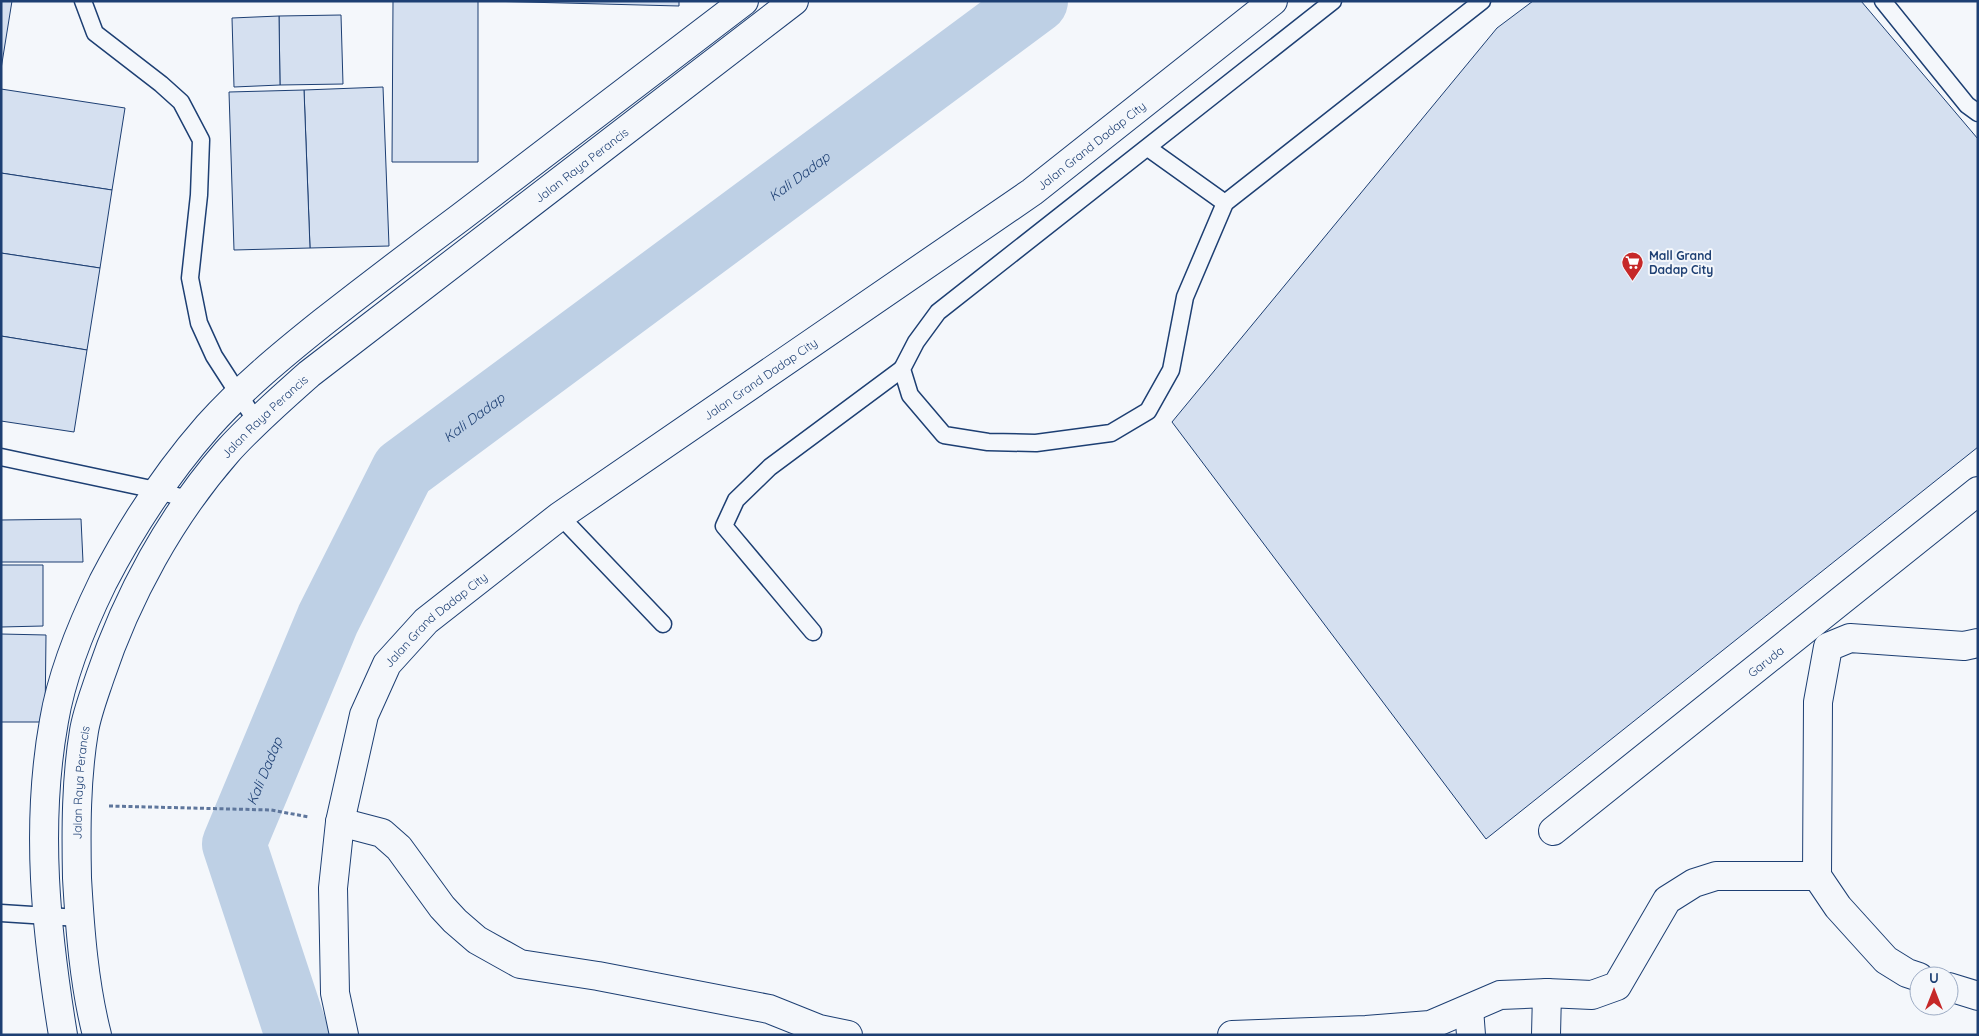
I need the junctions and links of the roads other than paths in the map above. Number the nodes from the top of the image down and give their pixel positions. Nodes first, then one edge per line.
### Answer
1 (83, 1) edge
2 (744, 1) edge
3 (794, 1) edge
4 (1273, 1) edge
5 (1333, 1) edge
6 (1482, 1) edge
7 (1882, 1) edge
8 (1978, 113) edge
9 (1148, 148) junction
10 (1225, 203) junction
11 (902, 369) junction
12 (238, 394) junction
13 (256, 421) junction
14 (1, 457) edge
15 (156, 490) junction
16 (1978, 491) edge
17 (190, 500) junction
18 (560, 516) junction
19 (663, 624) dead end
20 (812, 632) dead end
21 (1978, 643) edge
22 (340, 822) junction
23 (1553, 831) dead end
24 (1817, 876) junction
25 (1, 913) edge
26 (46, 916) junction
27 (79, 918) junction
28 (1909, 974) edge
29 (1959, 989) edge
30 (1547, 992) junction
31 (1978, 996) edge
32 (1470, 1022) edge
33 (63, 1035) edge
34 (97, 1035) edge
35 (344, 1035) edge
36 (848, 1035) edge
37 (1232, 1035) edge
38 (1546, 1035) edge

1 - 12 lane
2 - 12 street
3 - 13 street, Jalan Raya Perancis
4 - 18 street, Jalan Grand Dadap City
5 - 9 lane
6 - 10 lane
7 - 8 lane
9 - 10 lane
9 - 11 lane
10 - 11 lane
11 - 20 lane
12 - 13 lane
12 - 15 street
13 - 17 street, Jalan Raya Perancis
14 - 15 lane
15 - 17 lane
15 - 26 street
16 - 23 street, Garuda
17 - 27 street, Jalan Raya Perancis
18 - 19 lane
18 - 22 street, Jalan Grand Dadap City
21 - 24 street
22 - 35 street, Jalan Grand Dadap City
22 - 36 street
24 - 28 street
24 - 30 street
25 - 26 lane
26 - 27 lane
26 - 33 street
27 - 34 street, Jalan Raya Perancis
29 - 31 street
30 - 32 street
30 - 38 street
32 - 37 street

